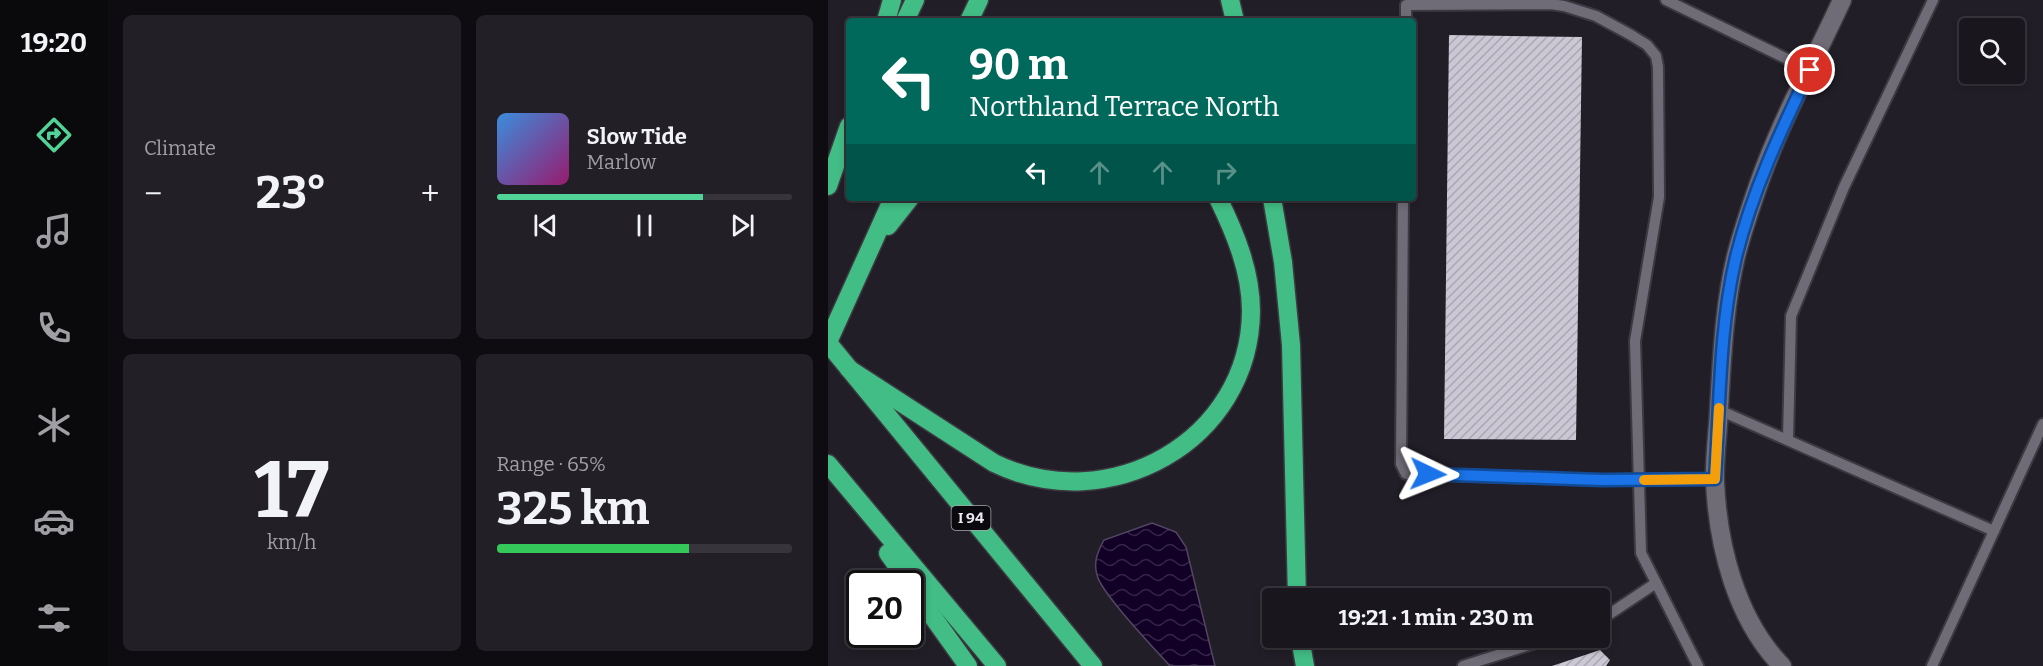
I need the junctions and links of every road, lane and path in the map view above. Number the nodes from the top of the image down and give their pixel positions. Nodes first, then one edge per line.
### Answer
1 (892, 0) edge
2 (915, 0) edge
3 (979, 0) edge
4 (1230, 0) edge
5 (1666, 0) edge
6 (1842, 0) edge
7 (1933, 0) edge
8 (887, 18) edge
9 (906, 18) edge
10 (970, 18) edge
11 (1234, 18) edge
12 (1406, 18) edge
13 (1810, 70) junction
14 (846, 135) edge
15 (846, 152) edge
16 (828, 186) edge
17 (828, 191) edge
18 (892, 201) edge
19 (908, 201) edge
20 (1219, 201) edge
21 (1273, 201) edge
22 (1402, 201) edge
23 (871, 249) junction
24 (828, 343) edge
25 (849, 369) junction
26 (1719, 410) junction
27 (2043, 424) edge
28 (1788, 439) junction
29 (828, 466) edge
30 (1715, 479) junction
31 (1639, 480) junction
32 (1994, 531) junction
33 (900, 570) edge
34 (1656, 583) junction
35 (1297, 588) edge
36 (924, 604) edge
37 (1610, 614) edge
38 (1302, 648) edge
39 (1520, 648) edge
40 (1776, 664) edge
41 (968, 666) edge
42 (997, 666) edge
43 (1093, 666) edge
44 (1305, 666) edge
45 (1463, 666) edge
46 (1698, 666) edge
47 (1932, 666) edge

1 - 8 highway
2 - 9 highway
3 - 10 highway
4 - 11 highway
5 - 13 lane
6 - 13 street
7 - 28 lane
12 - 31 lane
13 - 26 street
14 - 16 highway
15 - 17 highway
18 - 23 highway
19 - 23 highway
20 - 25 highway
21 - 35 highway
22 - 31 lane
23 - 24 highway
24 - 25 highway, I 94
25 - 43 highway, I 94
26 - 28 lane
26 - 30 street
27 - 32 lane
28 - 32 lane
29 - 33 highway
29 - 42 highway
30 - 31 lane
30 - 40 street
31 - 34 lane
32 - 47 lane
34 - 37 lane
34 - 46 lane
36 - 41 highway
38 - 44 highway
39 - 45 lane

